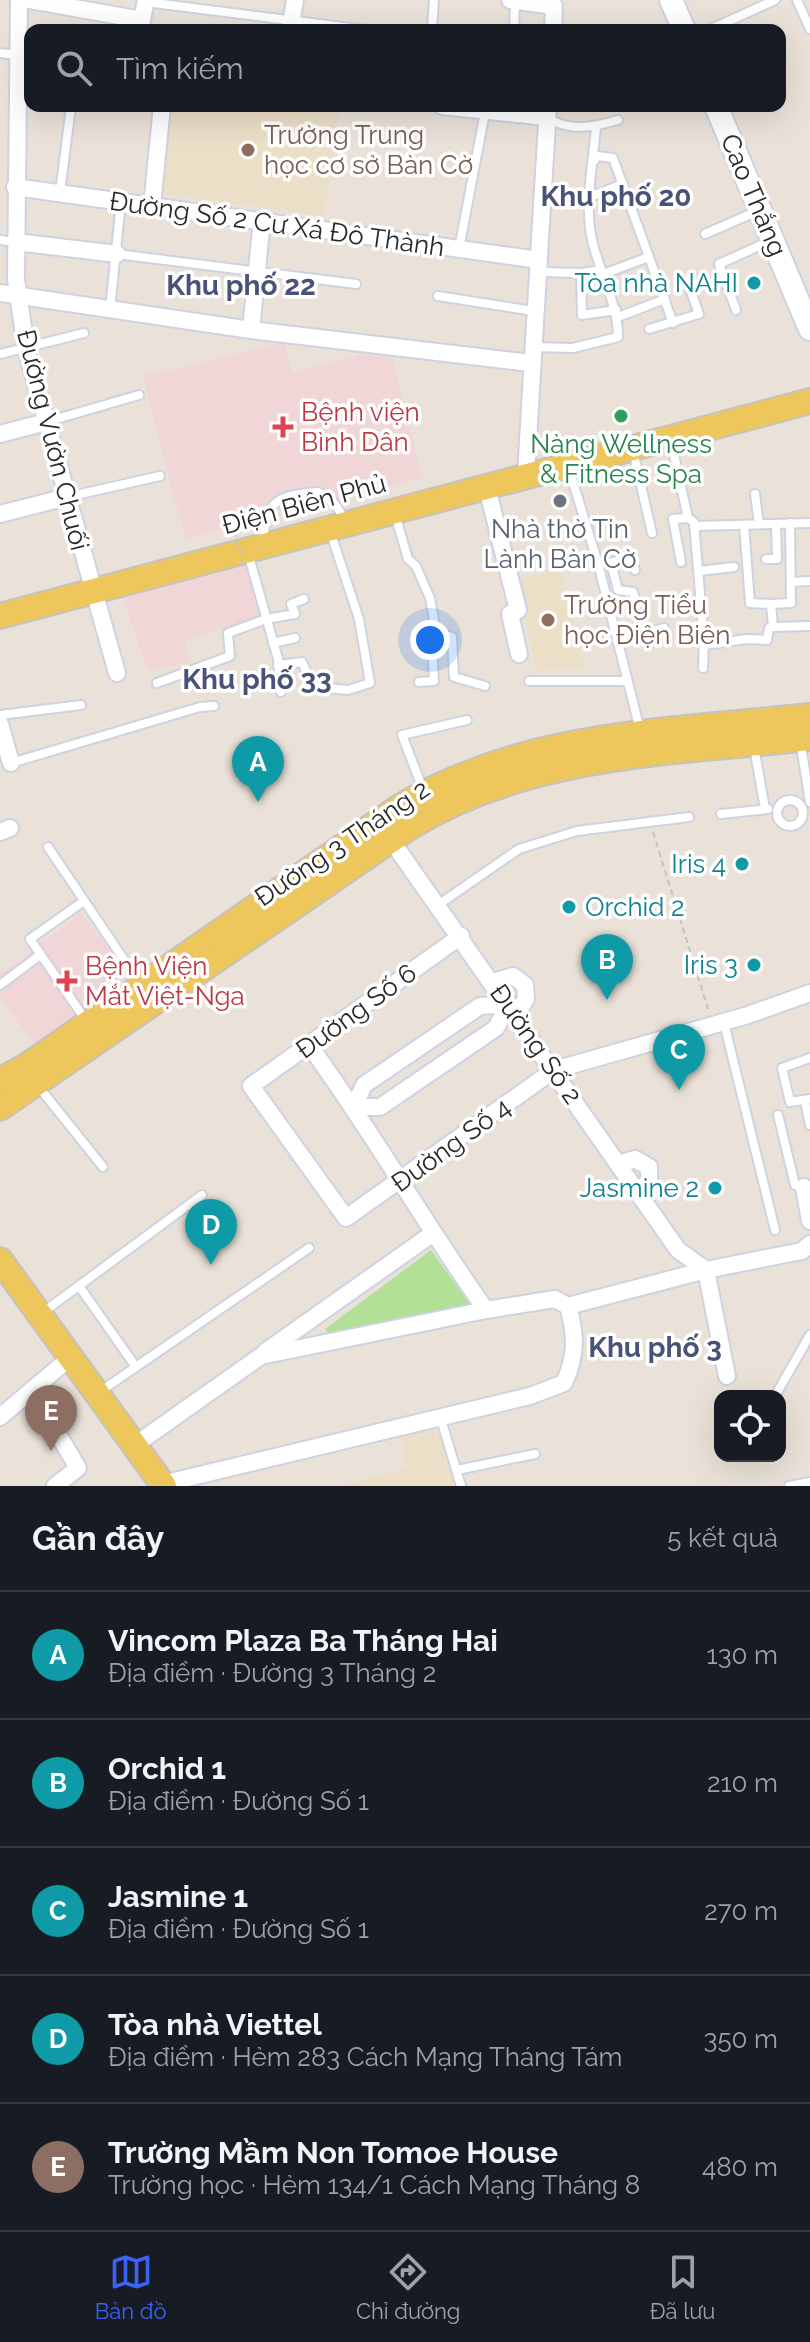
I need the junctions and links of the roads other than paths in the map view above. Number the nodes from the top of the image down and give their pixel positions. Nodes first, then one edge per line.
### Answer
1 (19, 0) edge
2 (30, 0) edge
3 (295, 0) edge
4 (434, 0) edge
5 (671, 0) edge
6 (774, 0) edge
7 (797, 0) edge
8 (146, 1) edge
9 (518, 1) edge
10 (554, 3) edge
11 (137, 24) edge
12 (141, 24) edge
13 (285, 24) edge
14 (291, 24) edge
15 (432, 24) edge
16 (515, 24) edge
17 (553, 24) edge
18 (681, 24) edge
19 (722, 24) edge
20 (810, 29) edge
21 (16, 55) edge
22 (70, 112) edge
23 (161, 112) edge
24 (485, 112) joint
25 (548, 112) edge
26 (719, 112) edge
27 (618, 120) dead end
28 (596, 127) junction
29 (594, 161) junction
30 (623, 184) junction
31 (8, 186) edge
32 (60, 193) junction
33 (590, 197) junction
34 (542, 200) junction
35 (121, 202) junction
36 (152, 206) junction
37 (760, 209) junction
38 (262, 219) junction
39 (705, 234) dead end
40 (773, 240) junction
41 (8, 241) edge
42 (459, 249) junction
43 (117, 254) junction
44 (649, 257) junction
45 (538, 266) junction
46 (256, 270) junction
47 (602, 272) junction
48 (581, 273) junction
49 (356, 284) dead end
50 (689, 286) dead end
51 (8, 294) edge
52 (438, 296) dead end
53 (665, 299) junction
54 (110, 309) junction
55 (736, 310) dead end
56 (534, 311) junction
57 (617, 313) junction
58 (673, 323) junction
59 (649, 329) dead end
60 (810, 329) edge
61 (251, 330) junction
62 (84, 333) dead end
63 (26, 349) junction
64 (0, 354) edge
65 (530, 355) junction
66 (139, 395) dead end
67 (810, 401) edge
68 (46, 422) junction
69 (0, 434) edge
70 (670, 436) junction
71 (632, 446) junction
72 (567, 463) junction
73 (526, 474) junction
74 (160, 476) dead end
75 (486, 484) junction
76 (755, 494) dead end
77 (67, 497) junction
78 (394, 509) junction
79 (0, 514) edge
80 (691, 522) junction
81 (790, 523) junction
82 (810, 523) edge
83 (337, 524) junction
84 (759, 524) junction
85 (776, 524) junction
86 (744, 525) junction
87 (652, 533) dead end
88 (252, 553) junction
89 (766, 559) dead end
90 (681, 562) dead end
91 (611, 563) junction
92 (599, 567) junction
93 (734, 567) dead end
94 (635, 570) dead end
95 (699, 571) junction
96 (810, 581) edge
97 (791, 582) junction
98 (93, 591) junction
99 (304, 599) dead end
100 (771, 604) junction
101 (637, 605) dead end
102 (0, 616) edge
103 (266, 619) junction
104 (810, 626) edge
105 (773, 627) junction
106 (664, 628) dead end
107 (436, 632) junction
108 (295, 638) dead end
109 (617, 641) junction
110 (273, 643) junction
111 (704, 645) junction
112 (519, 654) dead end
113 (278, 665) junction
114 (703, 668) dead end
115 (117, 673) dead end
116 (529, 681) dead end
117 (627, 681) junction
118 (419, 682) dead end
119 (157, 683) dead end
120 (485, 686) dead end
121 (281, 692) dead end
122 (81, 705) dead end
123 (214, 706) dead end
124 (0, 715) edge
125 (810, 716) edge
126 (467, 720) dead end
127 (0, 724) edge
128 (641, 734) junction
129 (805, 739) edge
130 (753, 745) junction
131 (11, 763) joint
132 (424, 792) junction
133 (810, 802) edge
134 (778, 807) junction
135 (765, 809) junction
136 (721, 814) dead end
137 (689, 817) dead end
138 (806, 817) edge
139 (391, 840) junction
140 (48, 847) dead end
141 (84, 901) junction
142 (438, 905) junction
143 (461, 936) junction
144 (40, 955) junction
145 (493, 982) junction
146 (0, 985) edge
147 (141, 986) junction
148 (810, 993) edge
149 (512, 1009) junction
150 (88, 1023) junction
151 (719, 1024) junction
152 (309, 1045) junction
153 (810, 1058) edge
154 (554, 1070) junction
155 (0, 1080) edge
156 (37, 1086) junction
157 (807, 1100) edge
158 (354, 1107) junction
159 (0, 1108) edge
160 (778, 1115) dead end
161 (810, 1125) edge
162 (619, 1164) junction
163 (103, 1167) dead end
164 (401, 1182) junction
165 (808, 1184) edge
166 (638, 1193) junction
167 (202, 1195) dead end
168 (346, 1218) joint
169 (810, 1219) edge
170 (775, 1230) dead end
171 (432, 1234) junction
172 (810, 1244) edge
173 (309, 1248) dead end
174 (678, 1250) junction
175 (706, 1270) junction
176 (3, 1271) edge
177 (675, 1278) junction
178 (79, 1286) junction
179 (568, 1306) junction
180 (486, 1310) junction
181 (40, 1314) junction
182 (810, 1335) edge
183 (261, 1356) junction
184 (71, 1357) junction
185 (136, 1367) junction
186 (727, 1376) dead end
187 (32, 1390) junction
188 (778, 1390) edge
189 (98, 1393) junction
190 (439, 1415) junction
191 (0, 1417) edge
192 (135, 1445) junction
193 (535, 1454) dead end
194 (457, 1470) junction
195 (810, 1482) edge
196 (163, 1485) edge
197 (55, 1486) edge
198 (461, 1486) edge
199 (789, 1486) edge

1 - 21 street, Đường Vườn Chuối
2 - 11 street
3 - 14 street
4 - 15 lane
5 - 18 main road
6 - 19 lane
7 - 20 lane
8 - 12 street
8 - 13 lane
9 - 10 street
9 - 16 lane
10 - 17 street
21 - 31 street, Đường Vườn Chuối
22 - 32 lane
23 - 36 street
24 - 25 street
24 - 42 lane
25 - 28 lane
25 - 34 street
26 - 37 main road, Cao Thắng
27 - 28 lane
28 - 29 lane
29 - 30 lane
29 - 33 lane
30 - 33 lane
30 - 44 lane
31 - 32 street, Ðường Số 2 Cư Xá Đô Thành
31 - 41 street, Đường Vườn Chuối
32 - 35 street, Ðường Số 2 Cư Xá Đô Thành
33 - 34 lane
33 - 47 lane
34 - 45 street
35 - 36 street, Ðường Số 2 Cư Xá Đô Thành
35 - 43 lane
36 - 38 street, Ðường Số 2 Cư Xá Đô Thành
37 - 39 lane
37 - 40 main road, Cao Thắng
38 - 42 street, Ðường Số 2 Cư Xá Đô Thành
38 - 46 street
40 - 55 lane
40 - 60 main road, Cao Thắng
41 - 43 street
41 - 51 street, Đường Vườn Chuối
42 - 45 street, Ðường Số 2 Cư Xá Đô Thành
43 - 46 lane
43 - 54 lane
44 - 47 lane
44 - 53 lane
45 - 48 lane
45 - 56 street
46 - 49 lane
46 - 61 street
47 - 48 lane
47 - 57 lane
48 - 57 lane
50 - 58 lane
51 - 54 street
51 - 63 street, Đường Vườn Chuối
52 - 56 lane
53 - 57 lane
53 - 58 lane
54 - 61 street
56 - 65 street
57 - 65 lane
58 - 59 lane
61 - 65 street
62 - 63 lane
63 - 64 lane
63 - 68 street, Đường Vườn Chuối
65 - 73 street
66 - 68 lane
67 - 70 main road, Điện Biên Phủ
68 - 69 street
68 - 77 street, Đường Vườn Chuối
70 - 71 main road, Điện Biên Phủ
70 - 80 lane
71 - 72 main road, Điện Biên Phủ
71 - 87 lane
72 - 73 main road, Điện Biên Phủ
72 - 92 lane
73 - 75 main road, Điện Biên Phủ
74 - 77 lane
75 - 78 main road, Điện Biên Phủ
75 - 112 street
76 - 84 lane
77 - 79 street
77 - 98 street, Đường Vườn Chuối
78 - 83 main road, Điện Biên Phủ
78 - 107 lane
80 - 86 lane
80 - 90 lane
80 - 95 lane
81 - 82 lane
81 - 85 lane
81 - 97 lane
83 - 88 main road, Điện Biên Phủ
83 - 88 lane
83 - 113 lane
84 - 85 lane
84 - 86 lane
85 - 89 lane
86 - 100 lane
88 - 98 main road, Điện Biên Phủ
88 - 103 lane
91 - 92 lane
91 - 94 lane
91 - 101 lane
92 - 109 lane
93 - 95 lane
95 - 111 lane
96 - 97 lane
97 - 100 lane
98 - 102 main road, Điện Biên Phủ
98 - 115 street, Đường Vườn Chuối
99 - 103 lane
100 - 105 lane
103 - 110 lane
103 - 119 lane
104 - 105 lane
105 - 111 lane
106 - 109 lane
107 - 118 lane
107 - 120 lane
108 - 110 lane
109 - 117 lane
110 - 113 lane
111 - 114 lane
113 - 121 lane
116 - 117 lane
117 - 128 lane
122 - 124 lane
123 - 131 lane
125 - 128 main road, Đường 3 Tháng 2
126 - 132 lane
127 - 131 street
128 - 132 main road, Đường 3 Tháng 2
129 - 130 main road, Đường 3 Tháng 2
129 - 133 lane
130 - 135 lane
130 - 139 main road, Đường 3 Tháng 2
132 - 147 main road, Đường 3 Tháng 2
134 - 135 lane
134 - 138 lane
134 - 138 lane
135 - 136 lane
137 - 142 lane
139 - 142 street, Đường Số 2
139 - 156 main road, Đường 3 Tháng 2
140 - 141 lane
141 - 144 lane
141 - 147 lane
142 - 143 street, Đường Số 2
143 - 145 street, Đường Số 2
143 - 152 street, Đường Số 6
144 - 146 lane
144 - 150 lane
145 - 149 street, Đường Số 2
145 - 149 street
147 - 150 main road, Đường 3 Tháng 2
148 - 151 street
149 - 154 street, Đường Số 2
149 - 158 street
149 - 158 street
150 - 155 main road, Đường 3 Tháng 2
151 - 154 street
151 - 170 lane
152 - 158 street
152 - 168 street, Đường Số 6
153 - 157 lane
154 - 162 street, Đường Số 2
154 - 164 street, Đường Số 4
156 - 159 main road, Đường 3 Tháng 2
156 - 163 lane
157 - 161 lane
158 - 164 street
160 - 165 lane
162 - 166 street, Đường Số 2
162 - 166 street
164 - 168 street, Đường Số 4
164 - 171 street
165 - 169 street
166 - 174 street, Đường Số 2
167 - 178 lane
171 - 180 street
171 - 183 street
172 - 175 street
173 - 185 lane
174 - 175 street, Đường Số 2
174 - 177 street
175 - 177 street
175 - 186 street
176 - 181 main road
177 - 179 street
178 - 181 lane
178 - 185 lane
179 - 180 street
179 - 190 street
180 - 183 street
181 - 184 main road
182 - 188 lane
183 - 192 street
184 - 187 street
184 - 189 main road
185 - 189 lane
187 - 191 street
187 - 197 street
189 - 192 main road
190 - 194 lane
190 - 196 street
192 - 196 main road
193 - 194 lane
194 - 198 lane
195 - 199 lane

